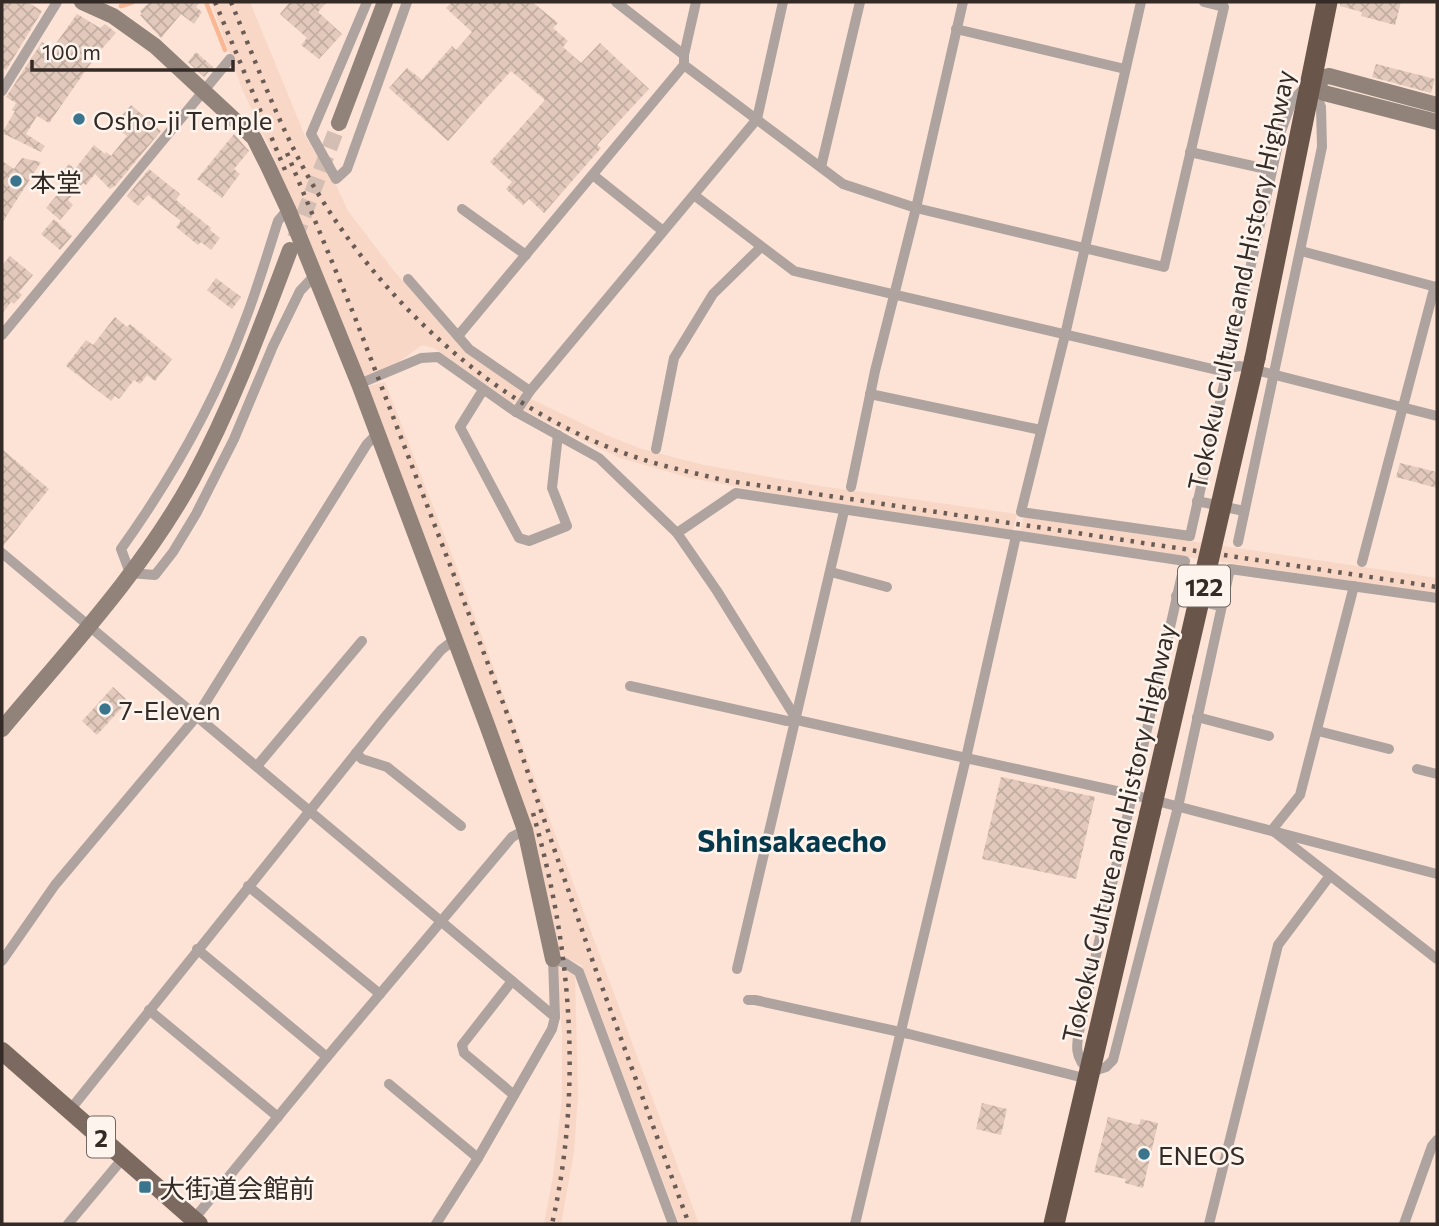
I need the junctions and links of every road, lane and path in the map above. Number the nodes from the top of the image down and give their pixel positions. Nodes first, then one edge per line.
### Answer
1 (57, 2) edge
2 (82, 2) edge
3 (367, 2) edge
4 (385, 2) edge
5 (407, 2) edge
6 (616, 2) edge
7 (696, 2) edge
8 (783, 2) edge
9 (860, 2) edge
10 (963, 2) edge
11 (1141, 2) edge
12 (1204, 2) edge
13 (1327, 2) edge
14 (956, 29) junction
15 (230, 59) dead end
16 (684, 60) junction
17 (1125, 69) junction
18 (1311, 81) junction
19 (2, 91) edge
20 (205, 91) junction
21 (1437, 105) edge
22 (757, 119) junction
23 (338, 122) tunnel mouth
24 (1437, 122) edge
25 (1190, 152) junction
26 (821, 167) junction
27 (1271, 170) junction
28 (593, 175) junction
29 (694, 195) junction
30 (916, 208) junction
31 (288, 209) junction
32 (462, 209) dead end
33 (663, 231) junction
34 (761, 247) junction
35 (1084, 248) junction
36 (290, 250) tunnel mouth
37 (1301, 251) junction
38 (526, 254) junction
39 (315, 275) junction
40 (408, 278) dead end
41 (1436, 287) edge
42 (894, 294) junction
43 (3, 329) edge
44 (1065, 335) junction
45 (458, 336) junction
46 (1227, 367) junction
47 (1274, 374) junction
48 (359, 384) junction
49 (483, 390) junction
50 (530, 391) junction
51 (870, 394) junction
52 (1403, 407) junction
53 (516, 412) junction
54 (1437, 416) edge
55 (1041, 430) junction
56 (376, 435) junction
57 (558, 435) junction
58 (656, 449) dead end
59 (850, 486) dead end
60 (1198, 501) junction
61 (844, 511) junction
62 (1244, 511) junction
63 (677, 533) junction
64 (1016, 536) junction
65 (1238, 542) dead end
66 (2, 553) edge
67 (1362, 562) dead end
68 (831, 572) junction
69 (130, 573) junction
70 (1354, 586) junction
71 (887, 587) dead end
72 (1176, 596) junction
73 (1437, 598) edge
74 (1221, 606) junction
75 (89, 625) junction
76 (454, 640) junction
77 (362, 641) dead end
78 (630, 686) dead end
79 (197, 716) junction
80 (1197, 717) junction
81 (797, 720) junction
82 (2, 729) edge
83 (1318, 731) junction
84 (1269, 736) dead end
85 (1389, 749) dead end
86 (356, 753) junction
87 (966, 758) junction
88 (257, 766) junction
89 (1417, 769) dead end
90 (1437, 774) edge
91 (1130, 794) junction
92 (1178, 807) junction
93 (310, 811) junction
94 (461, 826) dead end
95 (525, 830) junction
96 (1272, 830) junction
97 (1437, 874) edge
98 (1329, 877) junction
99 (248, 886) junction
100 (442, 921) junction
101 (197, 949) junction
102 (1437, 959) edge
103 (552, 960) junction
104 (2, 961) edge
105 (737, 969) dead end
106 (512, 981) junction
107 (380, 994) junction
108 (748, 1000) dead end
109 (149, 1010) junction
110 (555, 1017) junction
111 (900, 1033) junction
112 (2, 1051) edge
113 (327, 1057) junction
114 (1089, 1076) junction
115 (389, 1084) dead end
116 (514, 1095) junction
117 (70, 1110) junction
118 (278, 1118) junction
119 (1437, 1140) edge
120 (124, 1157) junction
121 (478, 1158) junction
122 (190, 1220) edge
123 (68, 1224) edge
124 (436, 1224) edge
125 (673, 1224) edge
126 (855, 1224) edge
127 (1054, 1224) edge
128 (1209, 1224) edge
129 (1404, 1224) edge

1 - 19 street
2 - 20 street
3 - 5 street
4 - 23 street
6 - 16 street
7 - 16 street
8 - 22 street
9 - 26 street
10 - 14 street
11 - 17 street
12 - 25 street
13 - 18 highway, Tokoku Culture and History Highway / 122
14 - 17 street
14 - 30 street
15 - 20 street
16 - 22 street
16 - 28 street
17 - 35 street
18 - 21 street
18 - 24 street
18 - 27 street
18 - 37 street
18 - 114 highway, Tokoku Culture and History Highway / 122, bridge
20 - 31 street
20 - 43 street
22 - 26 street
22 - 29 street
25 - 27 street
25 - 35 street
26 - 30 street
27 - 46 street
28 - 33 street
28 - 38 street
29 - 33 street
29 - 34 street
30 - 35 street
30 - 42 street
31 - 39 street
31 - 69 street
32 - 38 street
33 - 50 street
34 - 42 street
34 - 58 street
35 - 44 street
36 - 69 street
37 - 41 street
37 - 47 street
38 - 45 street
39 - 48 street
39 - 69 street
40 - 45 street
41 - 52 street
42 - 44 street
42 - 51 street
44 - 46 street
44 - 55 street
45 - 50 street
46 - 47 street
46 - 60 street
47 - 52 street
47 - 62 street
48 - 49 street
48 - 56 street
49 - 53 street
49 - 57 street
50 - 53 street
51 - 55 street
51 - 59 street
52 - 54 street
52 - 67 street
53 - 57 street
55 - 60 street
56 - 76 street
56 - 79 street
57 - 63 street
60 - 62 street
61 - 63 street
61 - 64 street
61 - 68 street
62 - 65 street
63 - 81 street
64 - 72 street
64 - 87 street
66 - 75 street
68 - 71 street
68 - 81 street
69 - 75 street
70 - 73 street
70 - 74 street
70 - 83 street
72 - 74 street
72 - 91 street
74 - 80 street
75 - 79 street
75 - 82 street
76 - 86 street
76 - 95 street
77 - 88 street
78 - 81 street
79 - 88 street
79 - 104 street
80 - 84 street
80 - 92 street
81 - 87 street
81 - 105 street
83 - 85 street
83 - 96 street
86 - 93 street
86 - 94 street
87 - 91 street
87 - 111 street
88 - 93 street
89 - 90 street
91 - 92 street
91 - 114 street
92 - 96 street
92 - 114 street
93 - 99 street
93 - 100 street
95 - 100 street
95 - 103 street
96 - 97 street
96 - 98 street
98 - 102 street
98 - 128 street
99 - 101 street
99 - 107 street
100 - 106 street
100 - 107 street
101 - 109 street
101 - 113 street
103 - 110 street
103 - 125 street
106 - 110 street
106 - 116 street
107 - 113 street
108 - 111 street
109 - 117 street
109 - 118 street
110 - 116 street
111 - 114 street
111 - 126 street
112 - 117 main road, 2
113 - 118 street
114 - 127 highway, Tokoku Culture and History Highway / 122
115 - 121 street
116 - 121 street
117 - 120 main road, 2
118 - 122 street
119 - 129 street
120 - 122 main road, 2
120 - 123 street
121 - 124 street

